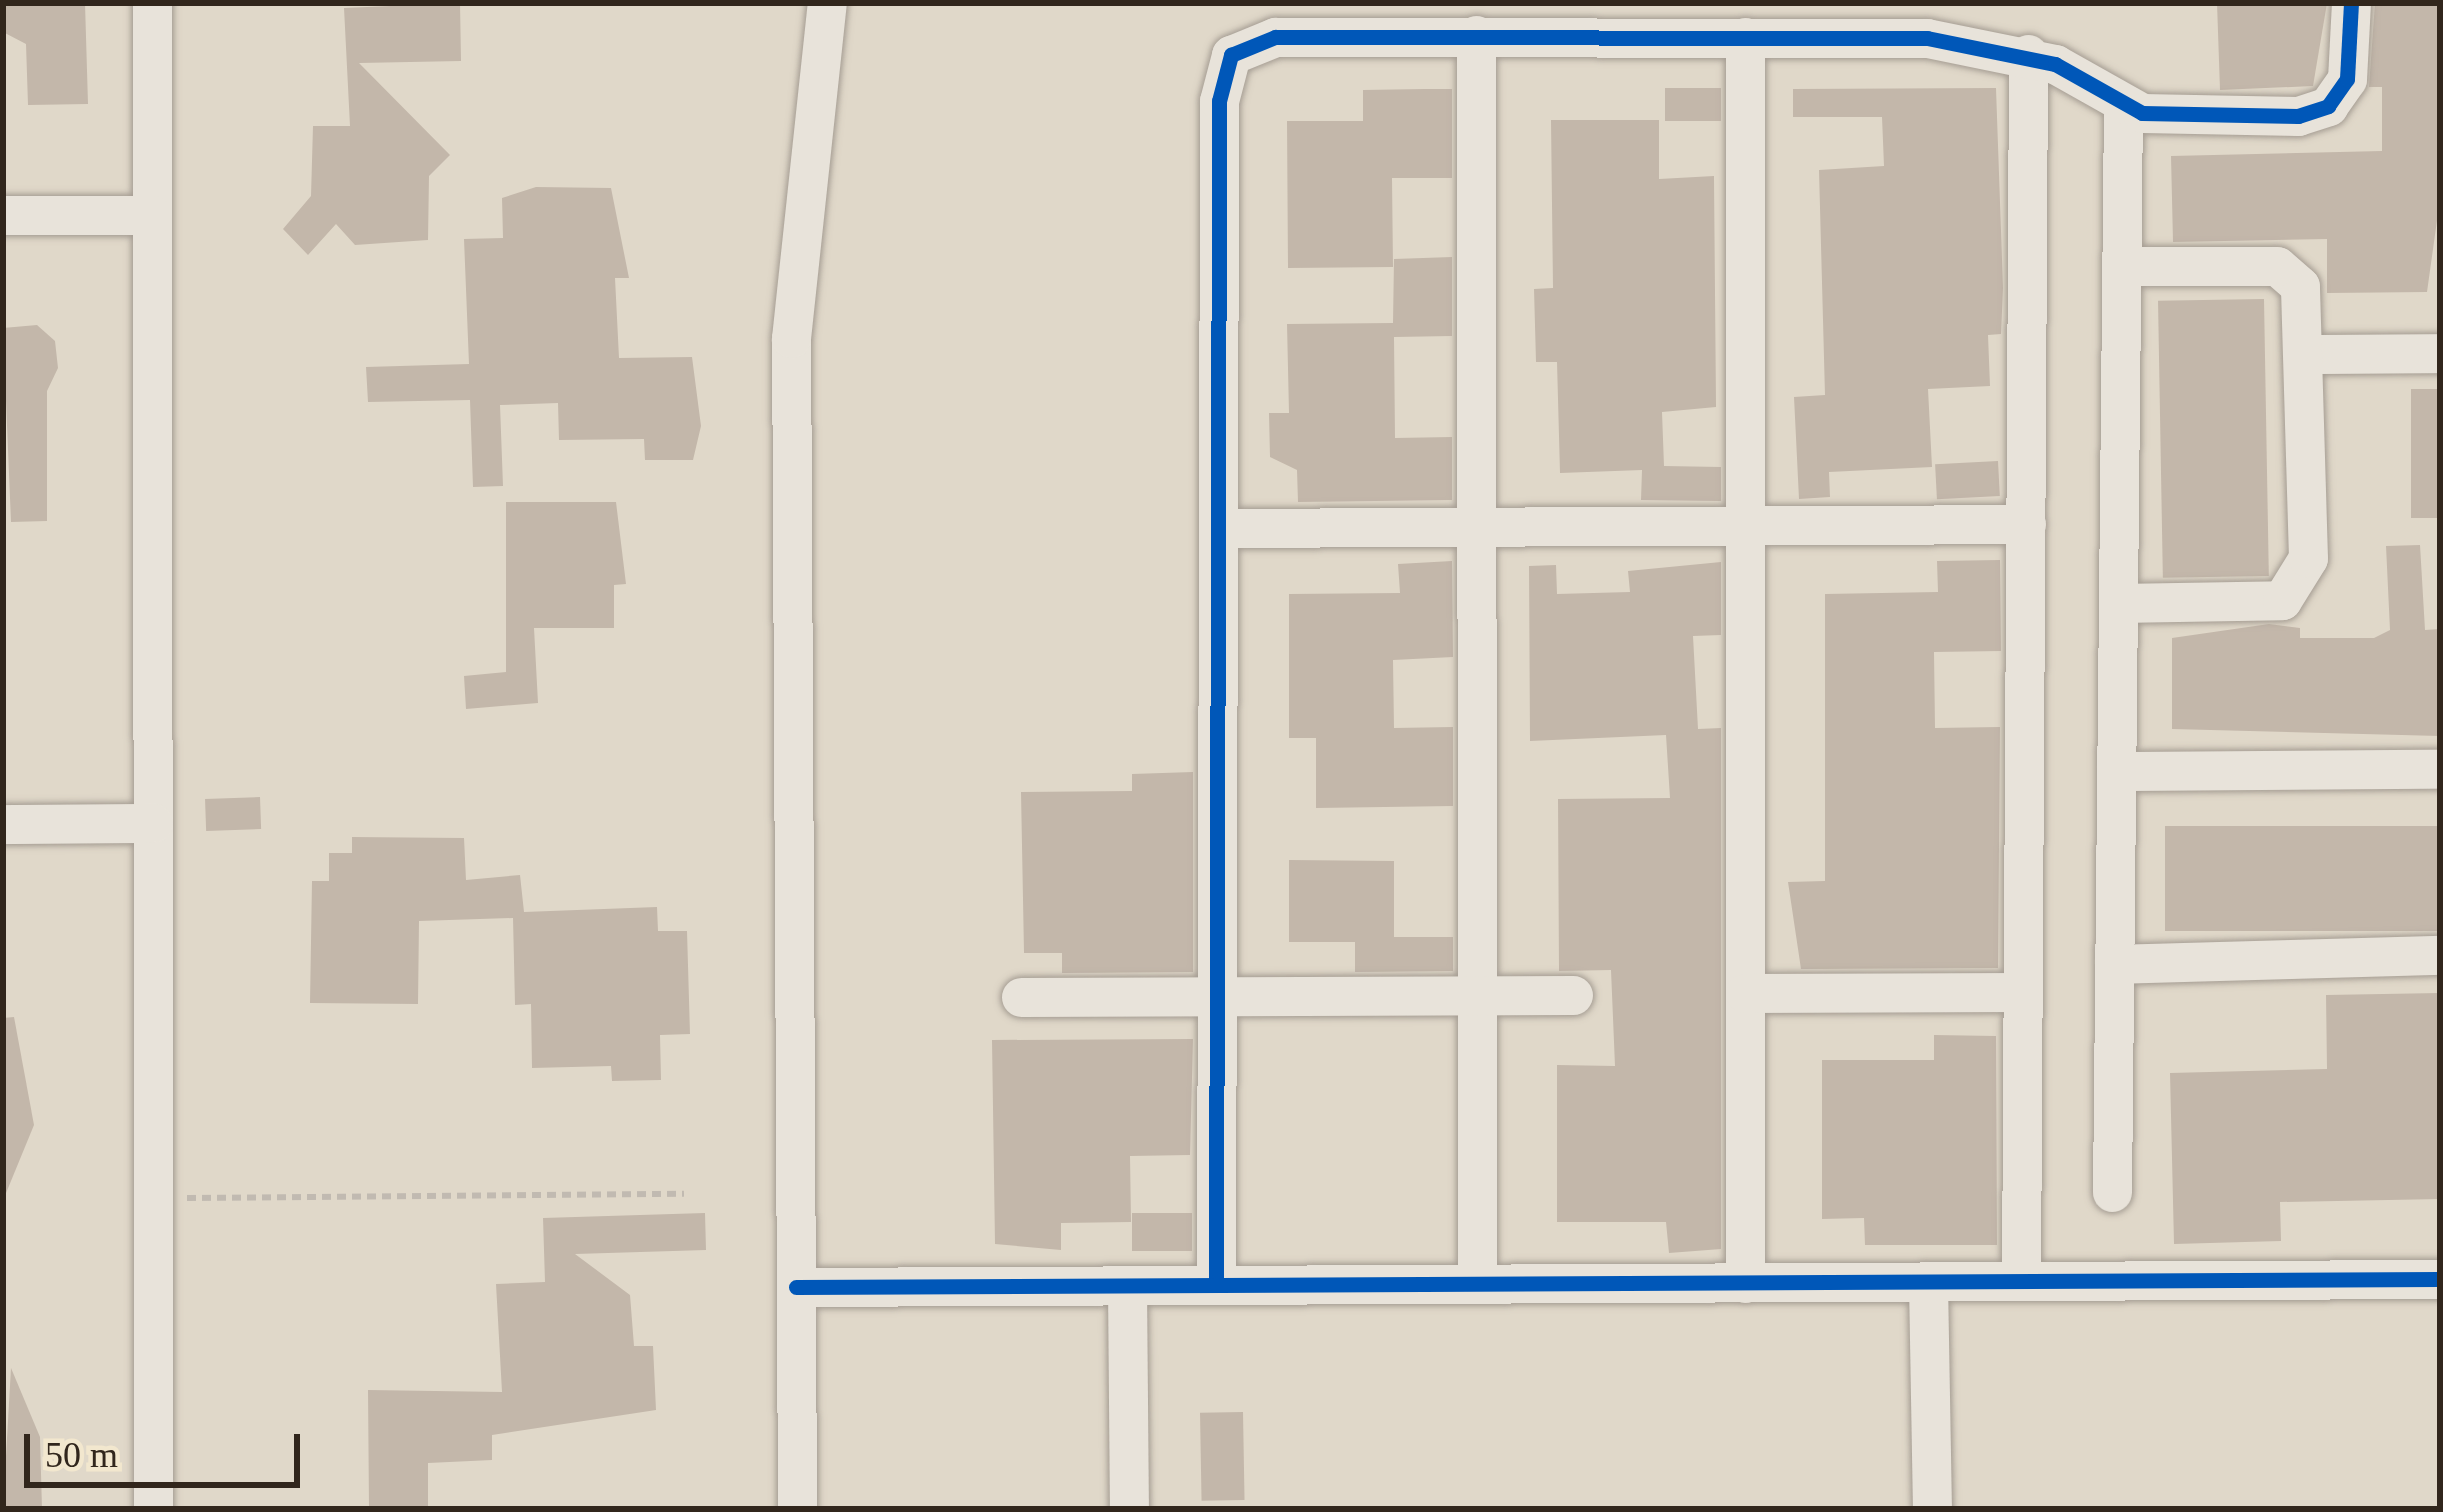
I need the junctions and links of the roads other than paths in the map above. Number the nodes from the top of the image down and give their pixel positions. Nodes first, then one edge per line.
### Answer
1 (152, 3) edge
2 (826, 3) edge
3 (2350, 3) edge
4 (1604, 19) edge
5 (1476, 35) junction
6 (1745, 37) junction
7 (2028, 55) junction
8 (2123, 106) junction
9 (3, 215) edge
10 (152, 215) junction
11 (2121, 266) junction
12 (2440, 353) edge
13 (2304, 354) junction
14 (2026, 524) junction
15 (1745, 526) junction
16 (1218, 528) junction
17 (1477, 529) junction
18 (2118, 603) junction
19 (2440, 770) edge
20 (2116, 771) junction
21 (152, 823) junction
22 (3, 824) edge
23 (2440, 955) edge
24 (2114, 964) junction
25 (2024, 992) junction
26 (1745, 993) junction
27 (1478, 995) junction
28 (1573, 995) dead end
29 (1217, 996) junction
30 (1022, 998) dead end
31 (2112, 1192) dead end
32 (2440, 1279) edge
33 (2021, 1281) junction
34 (1928, 1282) junction
35 (1745, 1283) junction
36 (1477, 1284) junction
37 (1216, 1285) junction
38 (1127, 1286) junction
39 (796, 1287) junction
40 (153, 1509) edge
41 (797, 1509) edge
42 (1129, 1509) edge
43 (1932, 1509) edge

1 - 10 street
2 - 39 street
3 - 8 street
4 - 5 street
4 - 6 street
5 - 16 street
5 - 17 street
6 - 7 street
6 - 15 street
7 - 8 street
7 - 14 street
8 - 11 street
9 - 10 street
10 - 21 street
11 - 13 street
11 - 18 street
12 - 13 street
13 - 18 street
14 - 15 street
14 - 25 street
15 - 17 street
15 - 26 street
16 - 17 street
16 - 29 street
17 - 27 street
18 - 20 street
19 - 20 street
20 - 24 street
21 - 22 street
21 - 40 street
23 - 24 street
24 - 31 street
25 - 26 street
25 - 33 street
26 - 35 street
27 - 28 street
27 - 29 street
27 - 36 street
29 - 30 street
29 - 37 street
32 - 33 street
33 - 34 street
34 - 35 street
34 - 43 street
35 - 36 street
36 - 37 street
37 - 38 street
38 - 39 street
38 - 42 street
39 - 41 street

